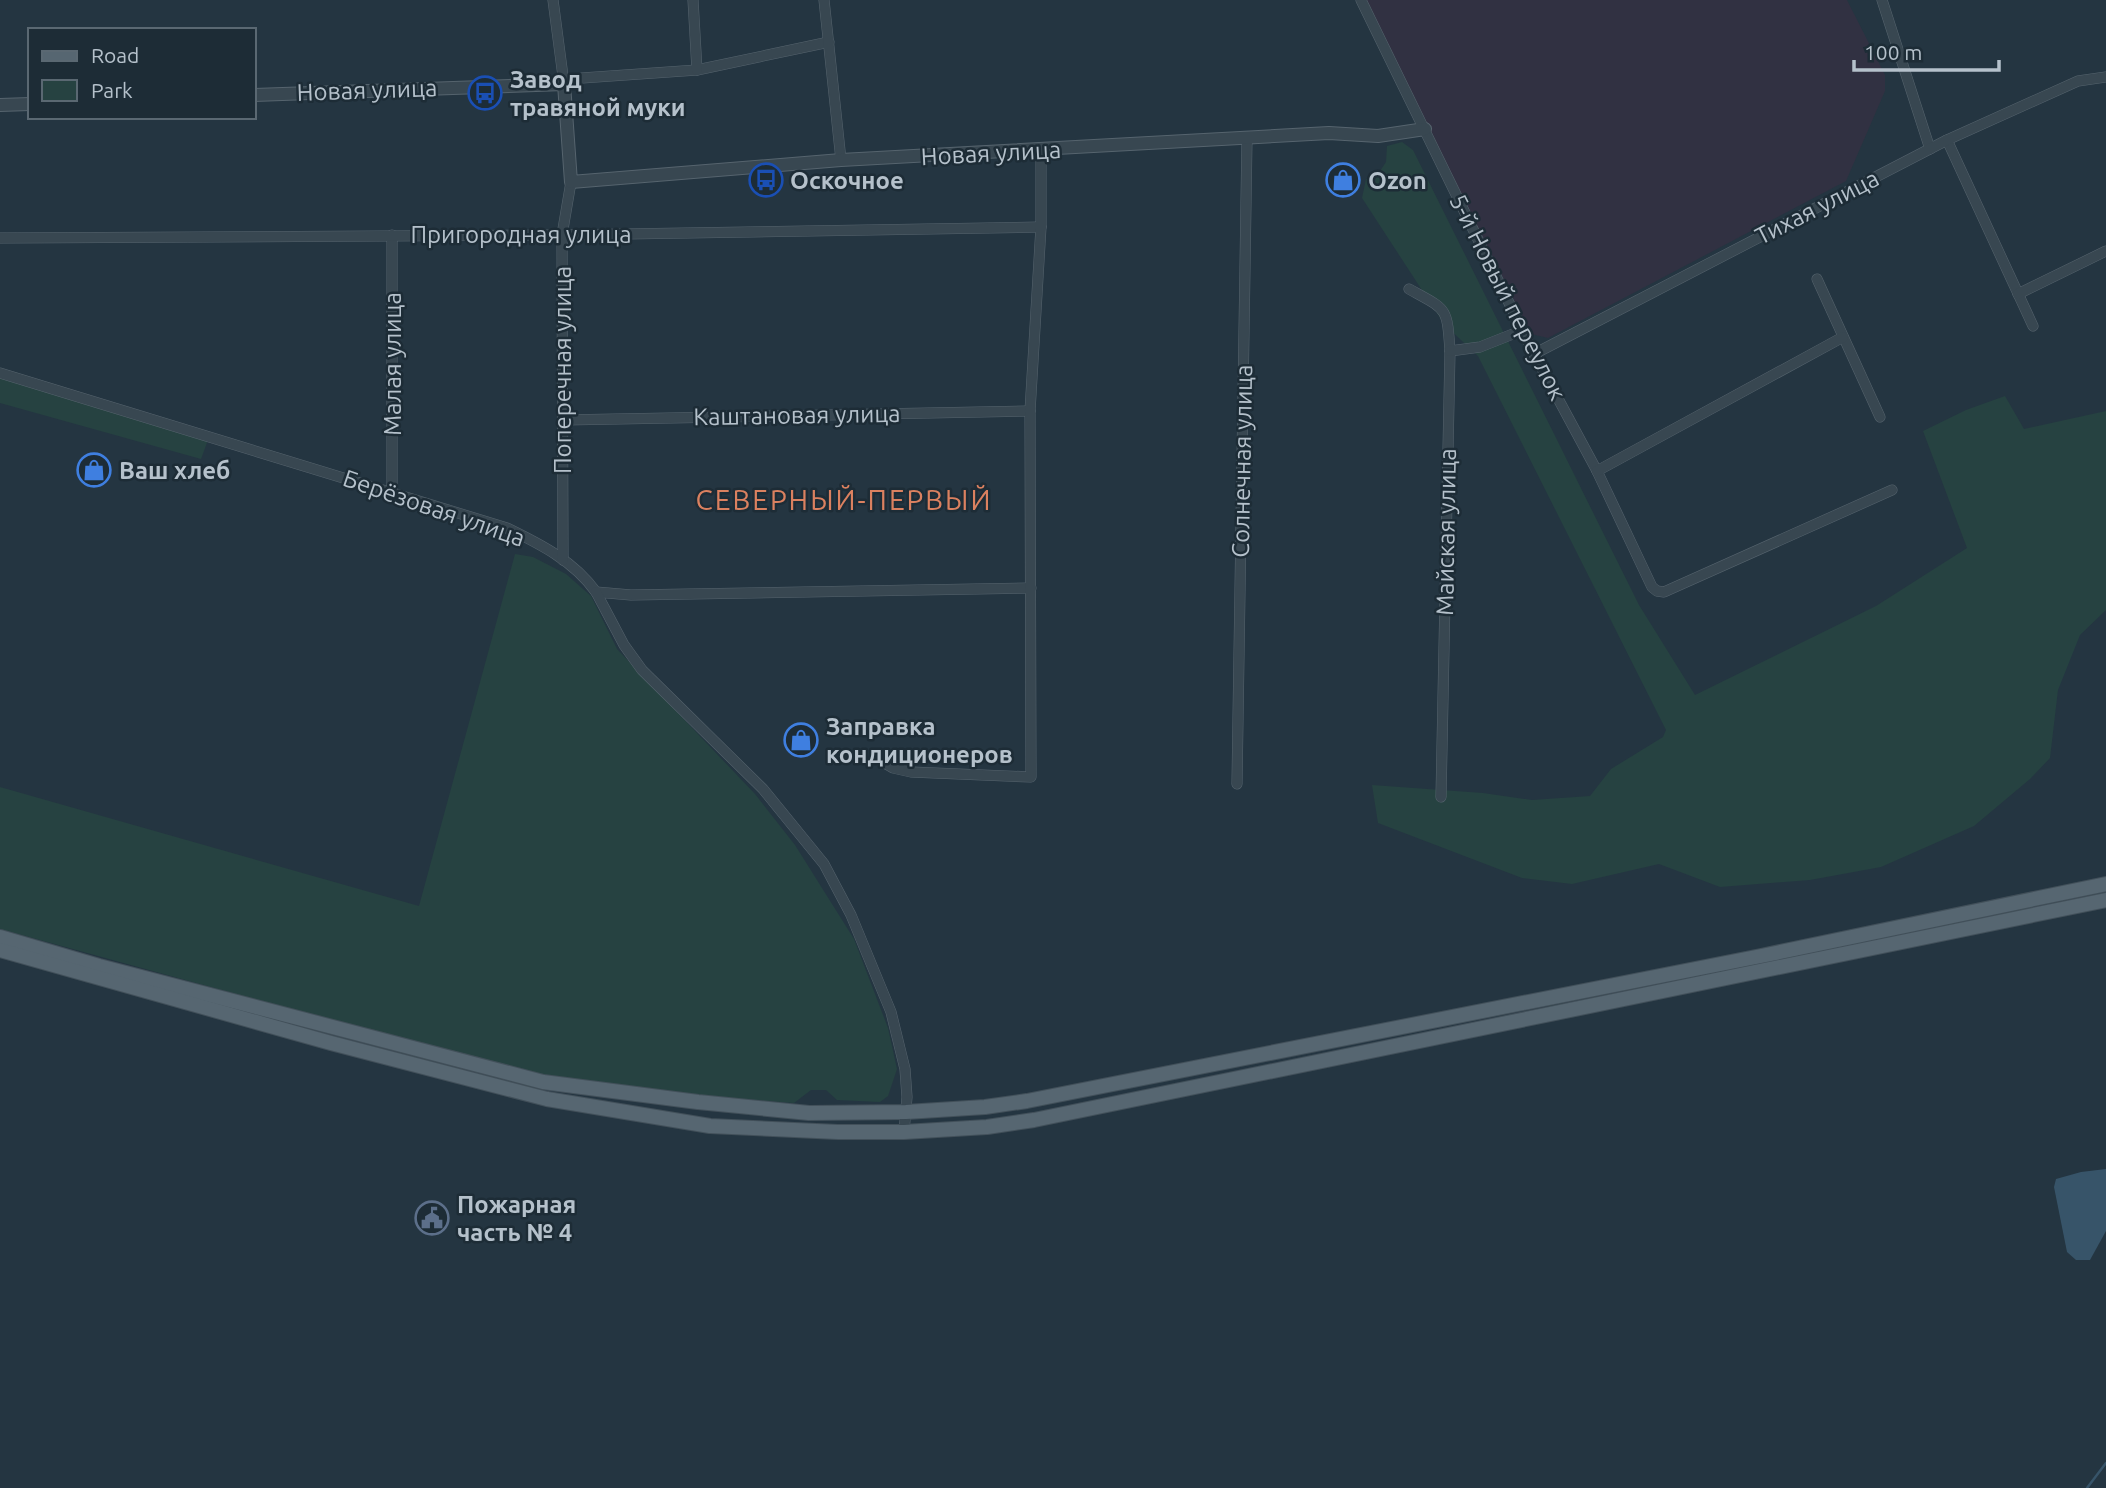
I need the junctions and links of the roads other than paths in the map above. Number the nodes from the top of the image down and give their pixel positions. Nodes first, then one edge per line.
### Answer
1 (554, 0) edge
2 (693, 0) edge
3 (824, 0) edge
4 (1361, 0) edge
5 (1882, 0) edge
6 (829, 42) junction
7 (697, 70) junction
8 (2106, 77) edge
9 (564, 84) junction
10 (256, 95) edge
11 (28, 104) edge
12 (0, 105) edge
13 (1424, 129) junction
14 (1247, 138) junction
15 (1947, 140) junction
16 (1930, 149) junction
17 (1041, 150) junction
18 (841, 160) junction
19 (571, 181) junction
20 (1041, 227) junction
21 (562, 235) junction
22 (392, 236) junction
23 (0, 238) edge
24 (2106, 251) edge
25 (1817, 279) dead end
26 (1409, 289) dead end
27 (2018, 294) junction
28 (2033, 326) dead end
29 (1523, 330) junction
30 (1843, 337) junction
31 (1450, 351) junction
32 (1534, 354) junction
33 (0, 373) edge
34 (1030, 411) junction
35 (1880, 417) dead end
36 (563, 420) junction
37 (1597, 471) junction
38 (1892, 490) dead end
39 (392, 492) junction
40 (563, 560) junction
41 (1031, 588) junction
42 (596, 592) junction
43 (881, 761) dead end
44 (1237, 784) dead end
45 (1441, 797) dead end
46 (2106, 884) edge
47 (2106, 900) edge
48 (0, 937) edge
49 (0, 950) edge
50 (906, 1112) junction
51 (904, 1132) junction

1 - 9 street
2 - 7 street
3 - 6 street
4 - 13 street, 5-й Новый переулок
5 - 16 street
6 - 7 street, Новая улица
6 - 18 street
7 - 9 street, Новая улица
8 - 15 street, Тихая улица
9 - 10 street, Новая улица
9 - 19 street
11 - 12 street
13 - 14 street, Новая улица
13 - 29 street, 5-й Новый переулок
14 - 17 street, Новая улица
14 - 44 street, Солнечная улица
15 - 16 street, Тихая улица
15 - 27 street
16 - 32 street, Тихая улица
17 - 18 street, Новая улица
17 - 20 street
18 - 19 street, Новая улица
19 - 21 street, Поперечная улица
20 - 21 street, Пригородная улица
20 - 34 street
21 - 22 street, Пригородная улица
21 - 36 street, Поперечная улица
22 - 23 street, Пригородная улица
22 - 39 street, Малая улица
24 - 27 street
25 - 30 street
26 - 31 street, Майская улица
27 - 28 street
29 - 31 street
29 - 32 street, 5-й Новый переулок
30 - 35 street
30 - 37 street
31 - 45 street, Майская улица
32 - 37 street, 5-й Новый переулок
33 - 39 street, Берёзовая улица
34 - 36 street, Каштановая улица
34 - 41 street
36 - 40 street, Поперечная улица
37 - 38 street, 5-й Новый переулок
39 - 40 street, Берёзовая улица
40 - 42 street, Берёзовая улица
41 - 42 street
41 - 43 street
42 - 50 street, Берёзовая улица
46 - 50 main road
47 - 51 main road
48 - 50 main road
49 - 51 main road
50 - 51 street, Берёзовая улица

